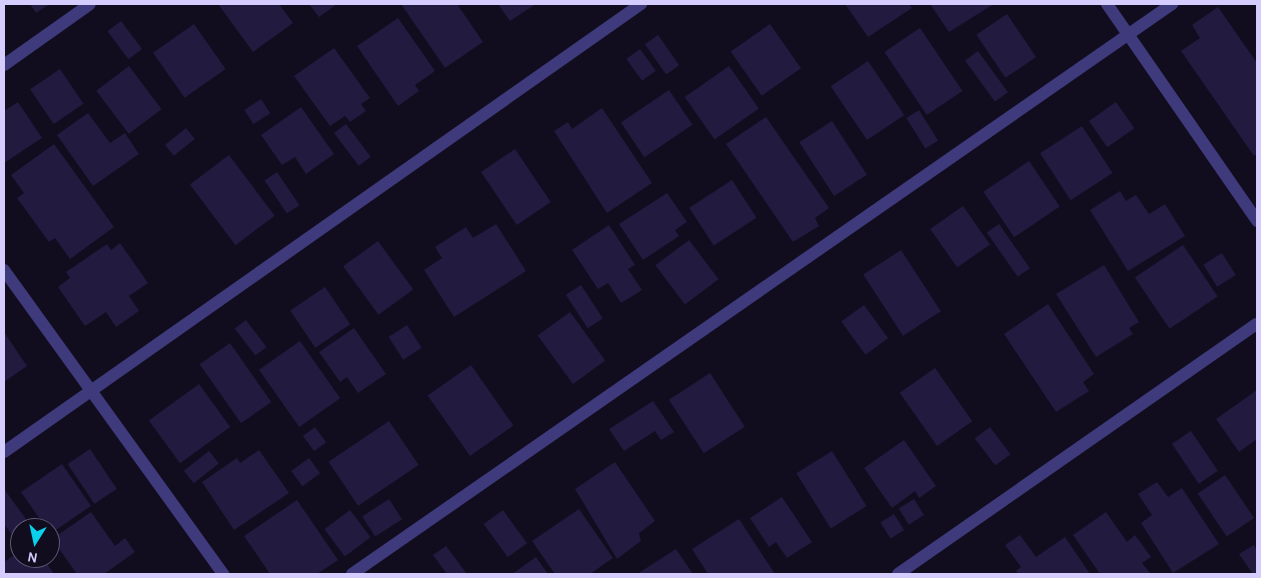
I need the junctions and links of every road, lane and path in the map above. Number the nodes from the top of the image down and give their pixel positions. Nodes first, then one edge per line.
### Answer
1 (90, 4) edge
2 (641, 4) edge
3 (1107, 4) edge
4 (1172, 4) edge
5 (1128, 34) junction
6 (4, 65) edge
7 (1257, 221) edge
8 (4, 270) edge
9 (1257, 324) edge
10 (90, 392) junction
11 (4, 452) edge
12 (223, 574) edge
13 (352, 574) edge
14 (898, 574) edge

1 - 6 street
2 - 10 street
3 - 5 street
4 - 5 street
5 - 7 street
5 - 13 street
8 - 10 street
9 - 14 street
10 - 11 street
10 - 12 street

